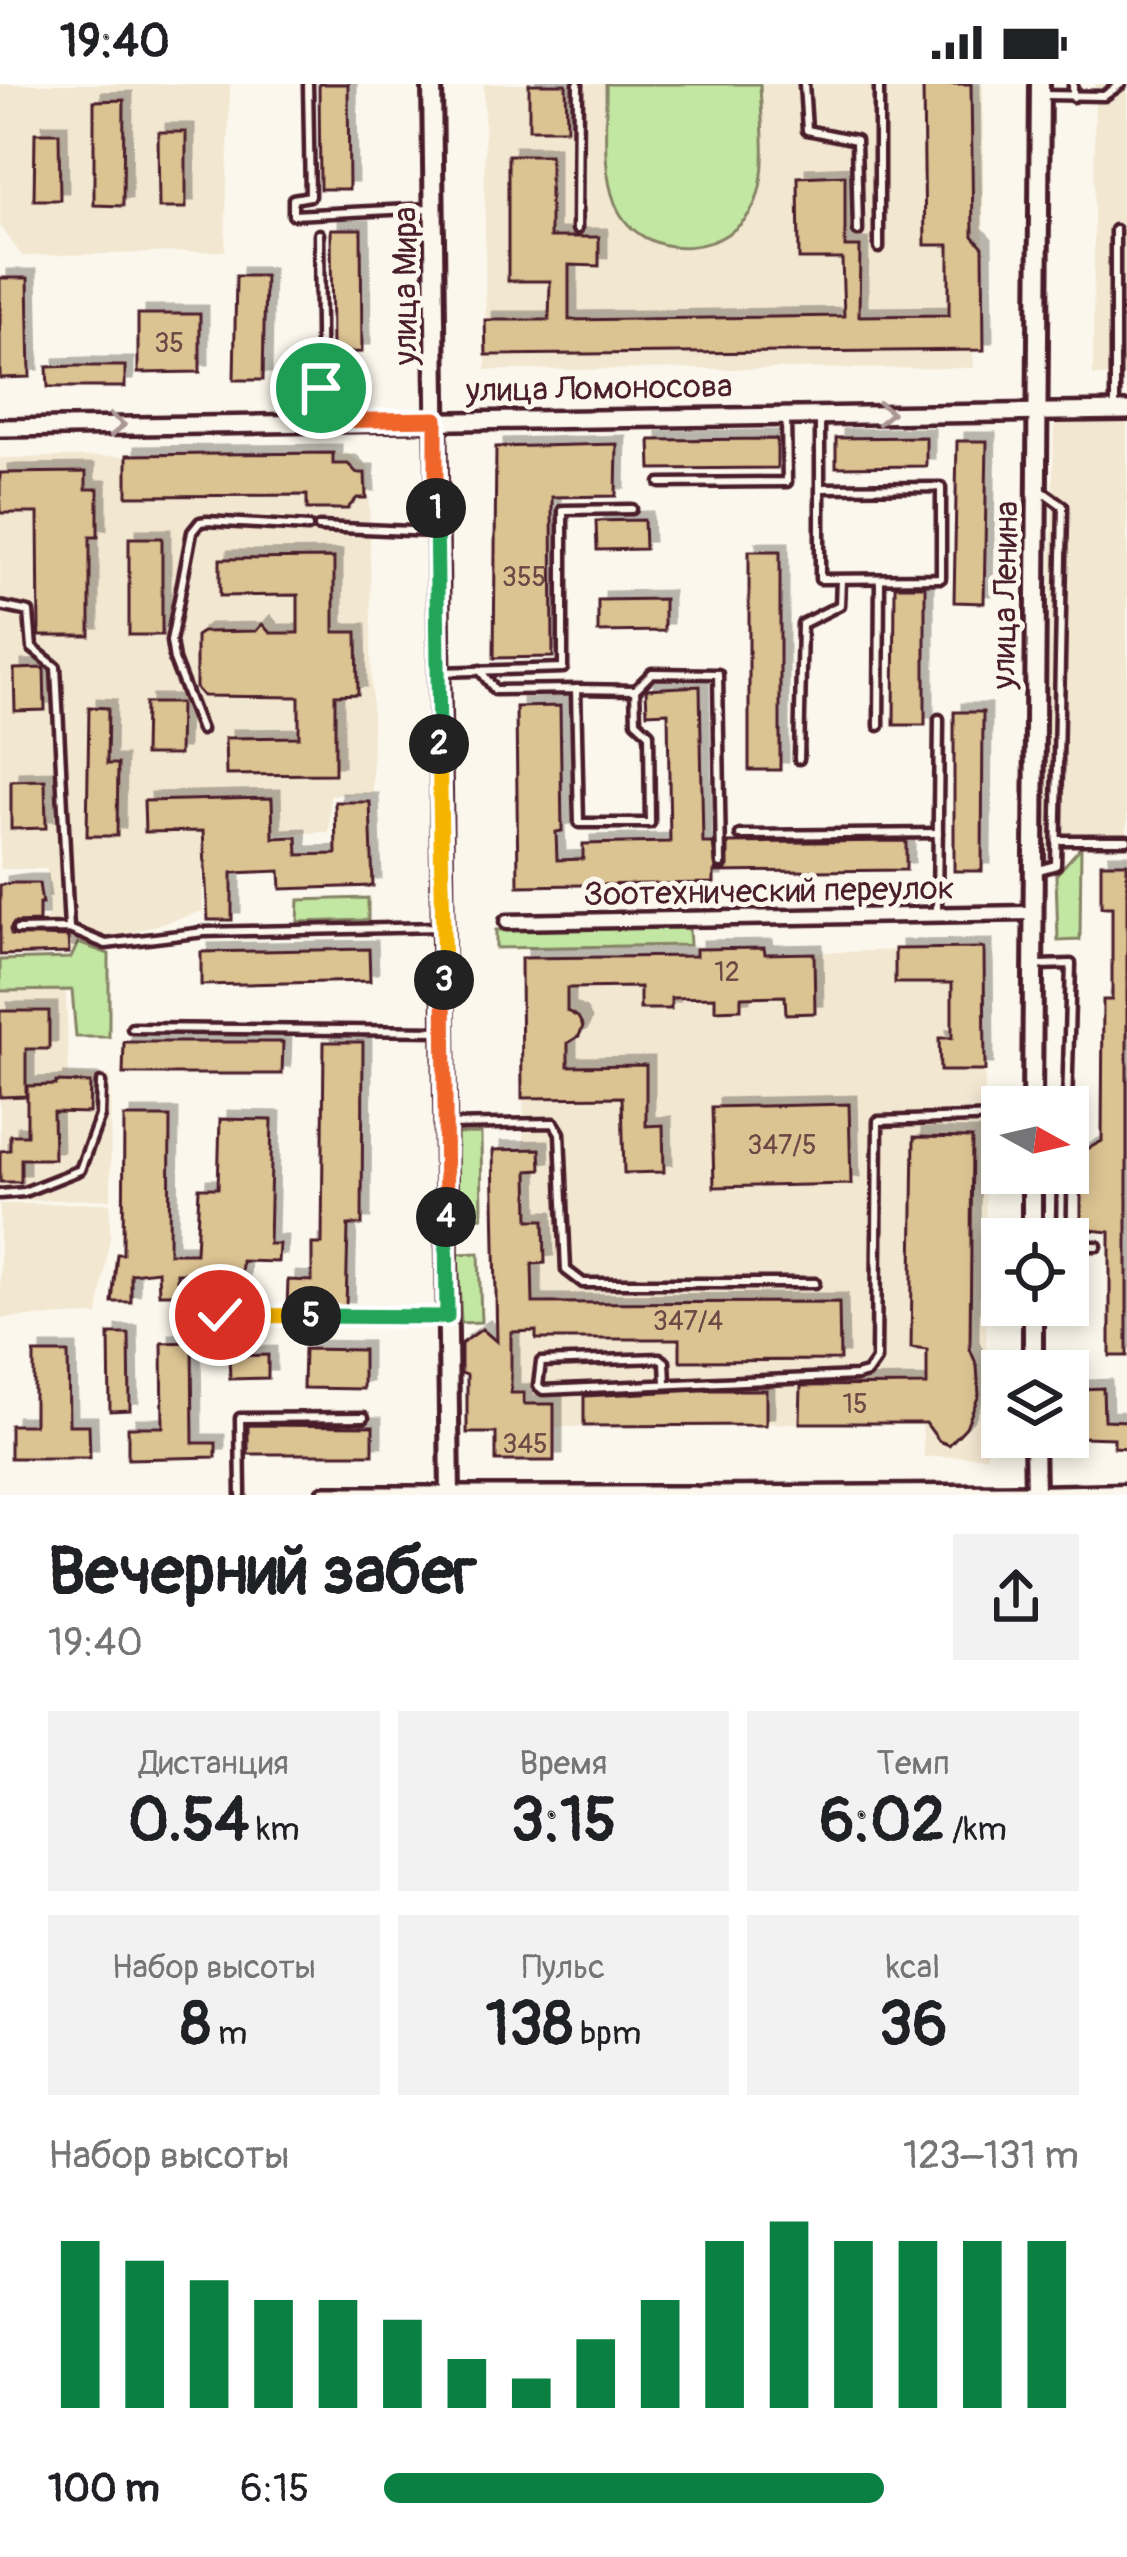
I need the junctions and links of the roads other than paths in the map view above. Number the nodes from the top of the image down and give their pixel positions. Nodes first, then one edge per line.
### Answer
1 (308, 84) edge
2 (431, 84) edge
3 (578, 84) edge
4 (803, 84) edge
5 (879, 84) edge
6 (1073, 84) edge
7 (1121, 84) edge
8 (1040, 89) edge
9 (1073, 97) junction
10 (434, 208) junction
11 (578, 229) dead end
12 (1115, 230) dead end
13 (858, 231) dead end
14 (319, 234) dead end
15 (879, 248) dead end
16 (1121, 411) edge
17 (1037, 412) junction
18 (820, 414) junction
19 (786, 415) junction
20 (436, 419) junction
21 (321, 421) junction
22 (0, 428) edge
23 (660, 483) dead end
24 (1036, 486) junction
25 (821, 488) junction
26 (632, 509) dead end
27 (308, 527) dead end
28 (319, 527) dead end
29 (436, 532) junction
30 (880, 579) junction
31 (841, 580) junction
32 (0, 606) edge
33 (481, 670) junction
34 (438, 672) junction
35 (576, 689) junction
36 (635, 689) junction
37 (939, 719) dead end
38 (879, 725) dead end
39 (201, 730) dead end
40 (799, 759) dead end
41 (938, 833) junction
42 (740, 835) dead end
43 (1057, 840) junction
44 (1127, 840) edge
45 (722, 864) dead end
46 (1032, 872) junction
47 (1032, 914) junction
48 (937, 915) junction
49 (507, 922) dead end
50 (442, 927) junction
51 (69, 929) junction
52 (17, 930) dead end
53 (1032, 965) junction
54 (132, 1028) dead end
55 (445, 1031) junction
56 (101, 1083) dead end
57 (1032, 1086) edge
58 (1068, 1086) edge
59 (981, 1118) edge
60 (445, 1125) junction
61 (0, 1194) edge
62 (1089, 1246) edge
63 (1097, 1246) dead end
64 (815, 1283) dead end
65 (220, 1315) dead end
66 (447, 1317) junction
67 (666, 1383) junction
68 (364, 1417) dead end
69 (1034, 1458) edge
70 (1127, 1491) edge
71 (450, 1494) edge
72 (577, 1494) edge
73 (742, 1494) edge
74 (1035, 1494) edge
75 (241, 1495) edge
76 (325, 1495) edge
77 (699, 1495) edge

1 - 10 lane
2 - 10 main road, улица Мира
3 - 11 lane
4 - 13 lane
5 - 15 lane
6 - 9 lane
7 - 9 lane
8 - 9 lane
8 - 17 main road, улица Ленина
10 - 20 main road, улица Мира
12 - 16 lane
14 - 21 lane
16 - 17 street, улица Ломоносова
18 -> 17 street, улица Ломоносова
17 - 24 main road, улица Ленина
18 - 19 street, улица Ломоносова
18 - 25 lane
19 - 20 street, улица Ломоносова
19 - 23 lane
20 - 21 street, улица Ломоносова
20 - 29 main road, улица Мира
22 -> 21 street, улица Ломоносова
24 - 43 lane
24 - 46 main road, улица Ленина
25 - 30 lane
25 - 31 lane
26 - 33 lane
27 - 39 lane
28 - 29 lane
29 - 34 main road, улица Мира
30 - 31 lane
30 - 38 lane
31 - 40 lane
32 - 51 lane
33 - 34 lane
33 - 35 lane
34 - 50 main road, улица Мира
35 - 36 lane
35 - 36 lane
36 - 45 lane
37 - 41 lane
41 - 42 lane
41 - 48 lane
43 - 44 lane
43 - 46 lane
46 - 47 main road, улица Ленина
47 - 48 street, Зоотехнический переулок
47 - 53 main road, улица Ленина
48 - 49 street, Зоотехнический переулок
50 - 51 lane
50 - 55 main road, улица Мира
51 - 52 lane
53 - 57 main road, улица Ленина
53 - 58 lane
54 - 55 lane
55 - 60 main road, улица Мира
56 - 61 lane
59 - 67 lane
60 - 64 lane
60 - 66 main road, улица Мира
62 - 63 lane
65 - 66 lane
66 - 71 main road, улица Мира
67 - 67 lane
68 - 75 lane
69 - 74 main road
70 - 74 street
71 - 72 street
71 - 76 street
72 - 77 street
73 - 74 street
73 - 77 street

